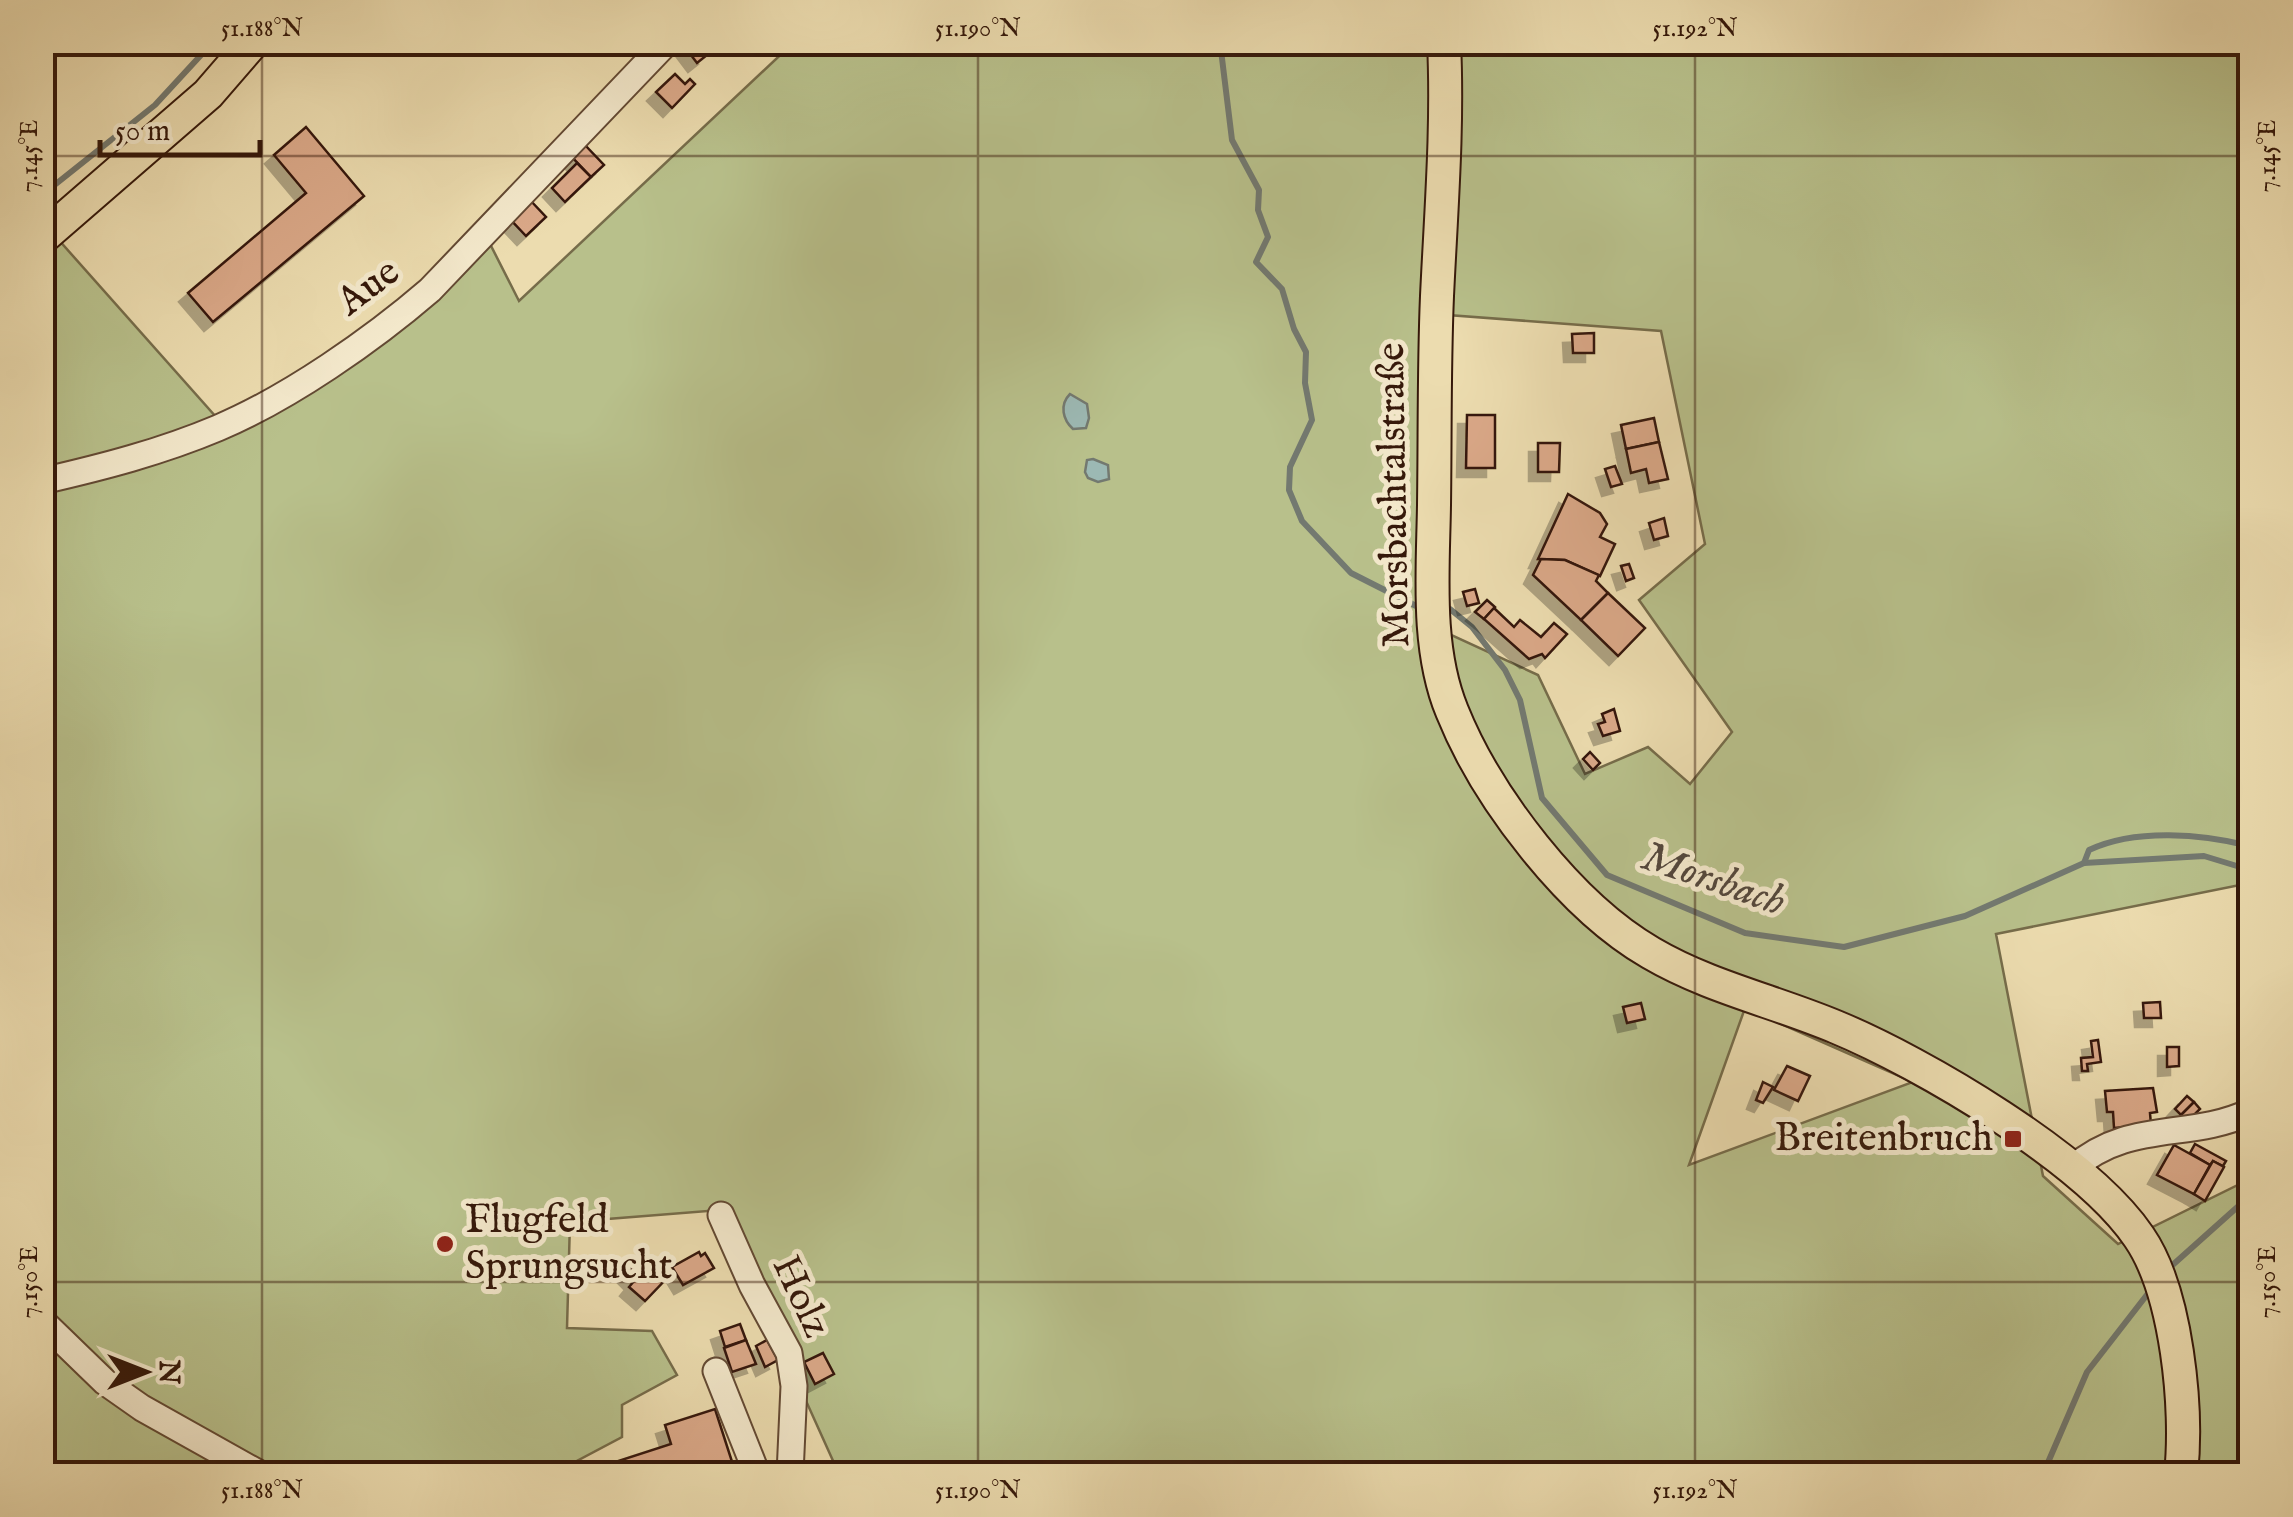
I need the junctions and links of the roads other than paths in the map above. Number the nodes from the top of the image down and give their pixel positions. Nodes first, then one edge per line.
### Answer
1 (254, 42) edge
2 (667, 42) edge
3 (1444, 42) edge
4 (42, 238) edge
5 (42, 481) edge
6 (2250, 1112) edge
7 (2072, 1170) junction
8 (722, 1215) dead end
9 (42, 1320) edge
10 (716, 1371) dead end
11 (260, 1474) edge
12 (757, 1474) edge
13 (790, 1474) edge
14 (2181, 1474) edge

1 - 4 main road
2 - 5 street, Aue
3 - 7 main road, Morsbachtalstraße
6 - 7 street
7 - 14 main road, Morsbachtalstraße
8 - 13 street, Holz
9 - 11 street
10 - 12 street

